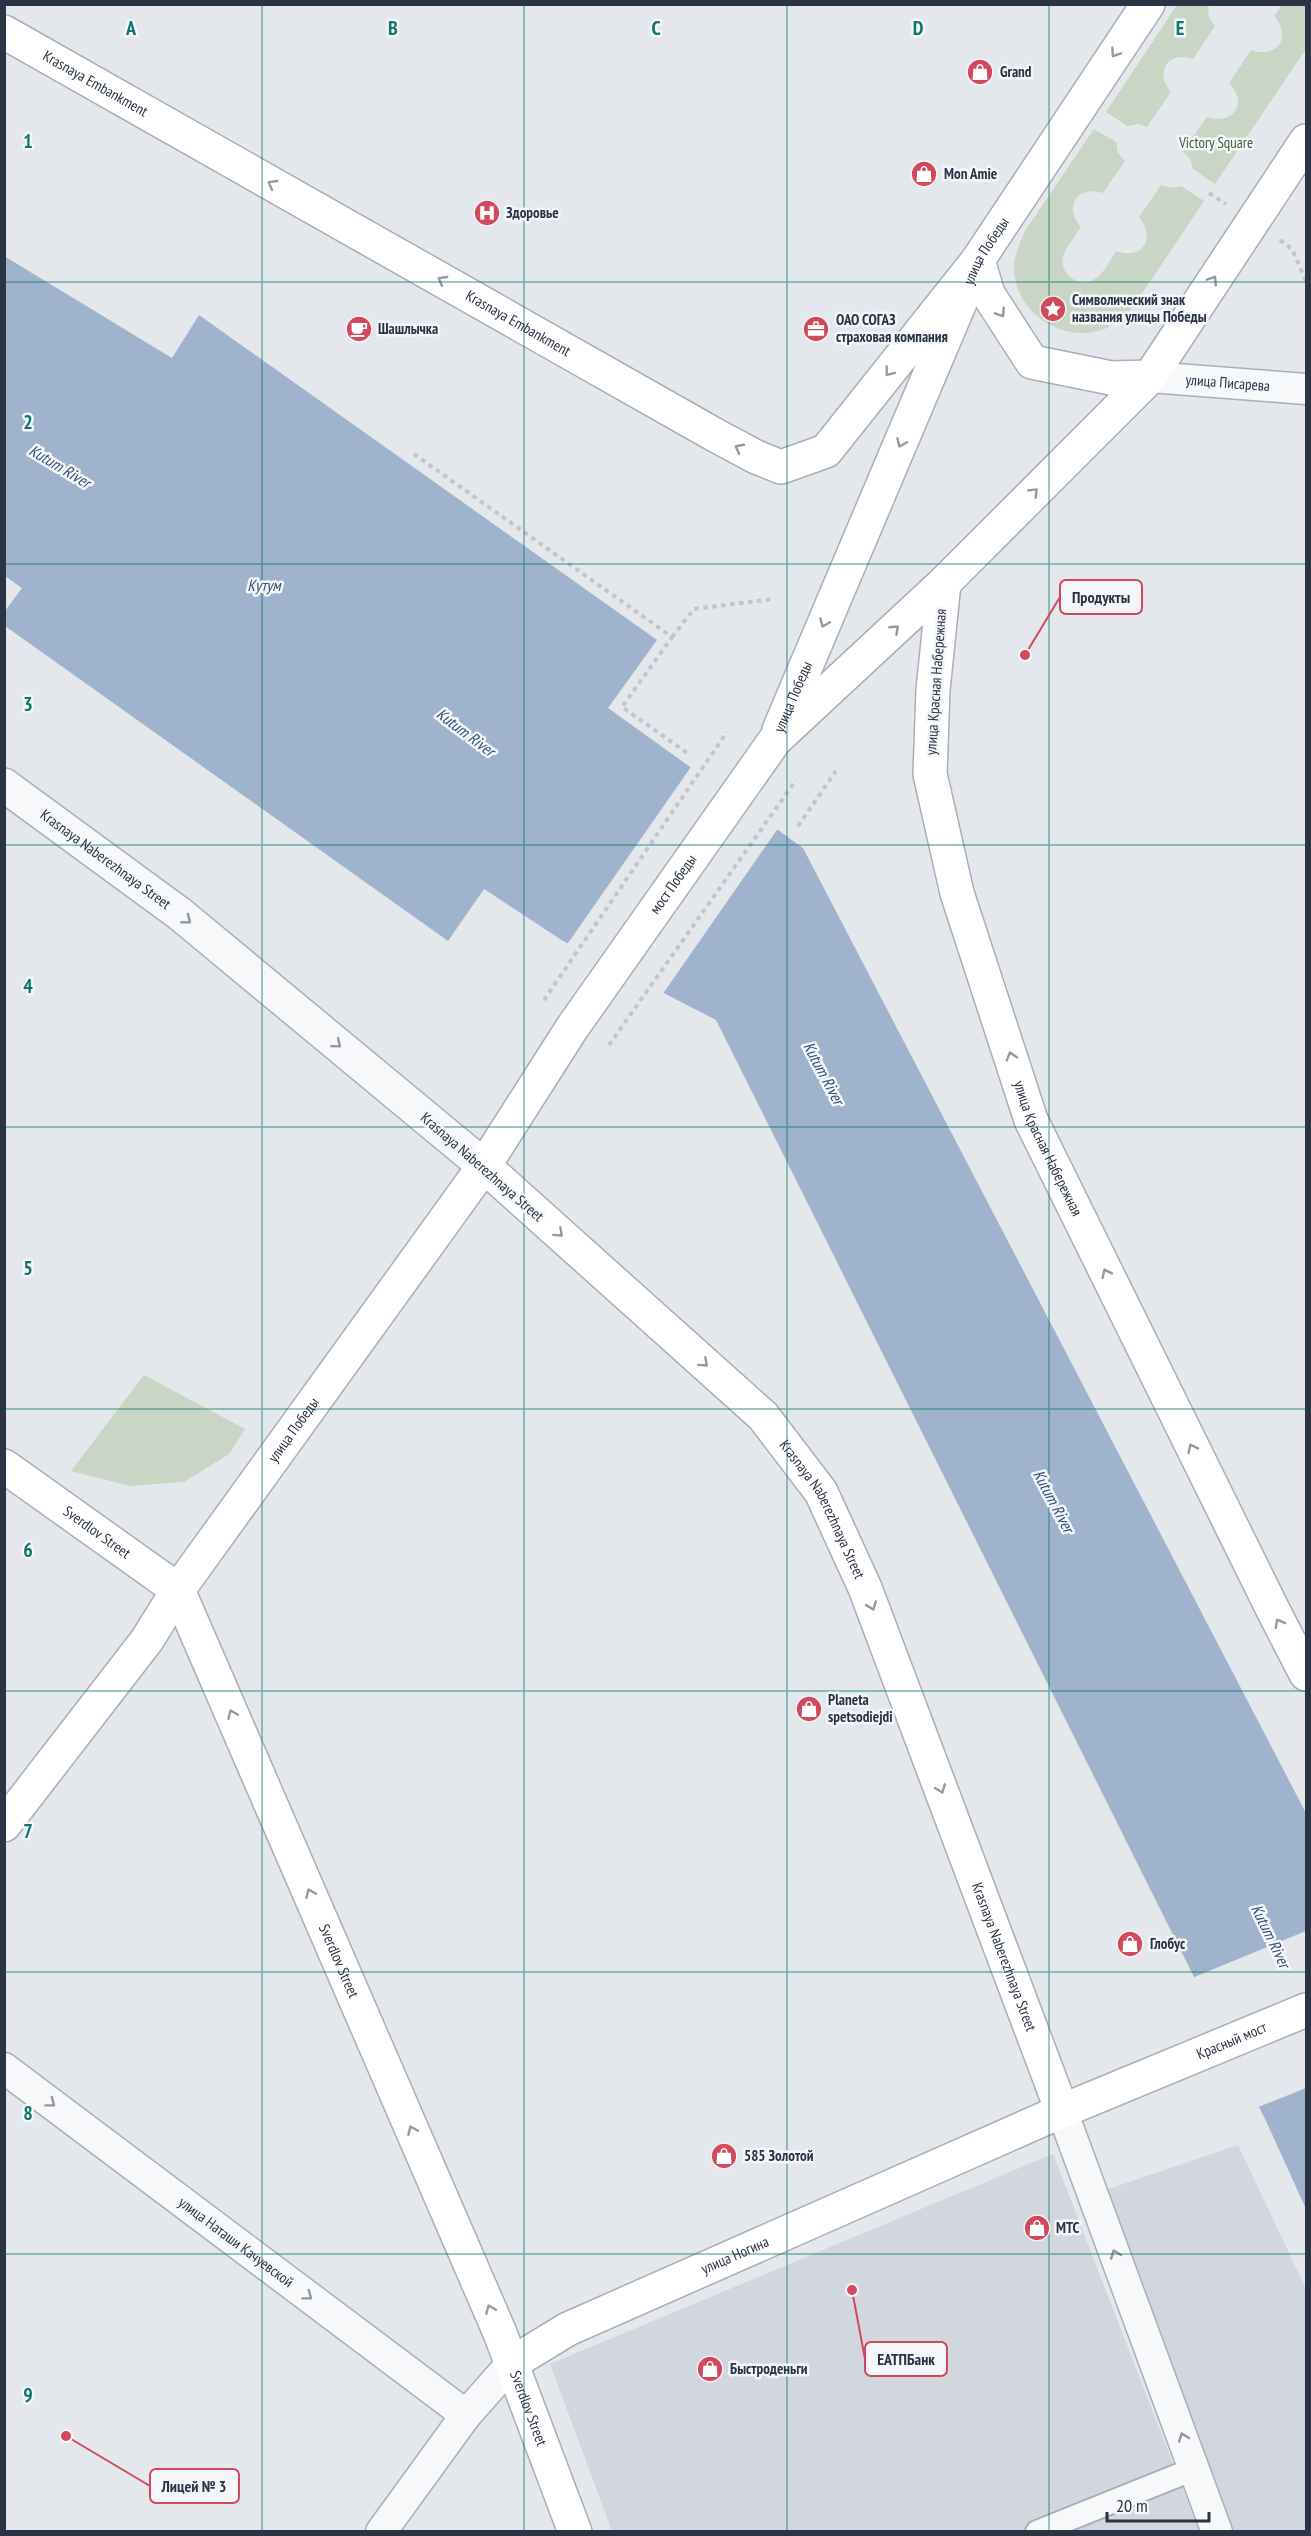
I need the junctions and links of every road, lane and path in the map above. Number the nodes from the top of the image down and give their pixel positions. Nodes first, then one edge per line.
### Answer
1 (1148, 4) edge
2 (4, 32) edge
3 (1306, 141) edge
4 (1252, 221) junction
5 (978, 260) junction
6 (1306, 281) edge
7 (1150, 377) junction
8 (1306, 389) edge
9 (414, 454) dead end
10 (944, 583) junction
11 (773, 599) dead end
12 (672, 637) junction
13 (727, 732) dead end
14 (775, 740) junction
15 (690, 755) dead end
16 (836, 771) dead end
17 (796, 780) dead end
18 (4, 785) edge
19 (798, 826) dead end
20 (544, 1000) dead end
21 (572, 1028) joint
22 (609, 1045) dead end
23 (484, 1166) junction
24 (4, 1466) edge
25 (178, 1590) junction
26 (1306, 1674) edge
27 (4, 1825) edge
28 (1306, 2010) edge
29 (4, 2068) edge
30 (1156, 2072) joint
31 (1062, 2110) junction
32 (512, 2363) junction
33 (466, 2415) junction
34 (1194, 2469) junction
35 (381, 2532) edge
36 (574, 2532) edge
37 (1037, 2532) edge
38 (1217, 2532) edge

1 -> 5 main road, улица Победы
5 -> 2 main road, Krasnaya Embankment
3 - 4 main road, улица Победы
4 - 6 path
7 -> 4 main road, улица Победы
5 -> 7 main road
5 -> 14 main road, улица Победы
7 - 8 street, улица Писарева
10 -> 7 main road, улица Победы
9 - 12 path
14 -> 10 main road, улица Победы
26 -> 10 main road, улица Красная Набережная
11 - 12 path
12 - 15 path
13 - 20 path
14 - 21 main road, мост Победы
16 - 19 path
17 - 22 path
18 -> 23 street, Krasnaya Naberezhnaya Street
21 - 23 main road, улица Победы
23 - 25 main road, улица Победы
23 -> 31 main road, Krasnaya Naberezhnaya Street
24 - 25 main road, Sverdlov Street
25 - 27 main road, улица Победы
32 -> 25 main road, Sverdlov Street
28 - 30 main road, Красный мост
29 -> 33 street, улица Наташи Качуевской
30 - 31 main road, улица Ногина
31 - 32 main road, улица Ногина
34 -> 31 street, Krasnaya Naberezhnaya Street
32 - 33 street, улица Ногина
32 - 36 main road, Sverdlov Street
33 - 35 street, улица Ногина
34 - 37 street
34 - 38 street, Krasnaya Naberezhnaya Street

